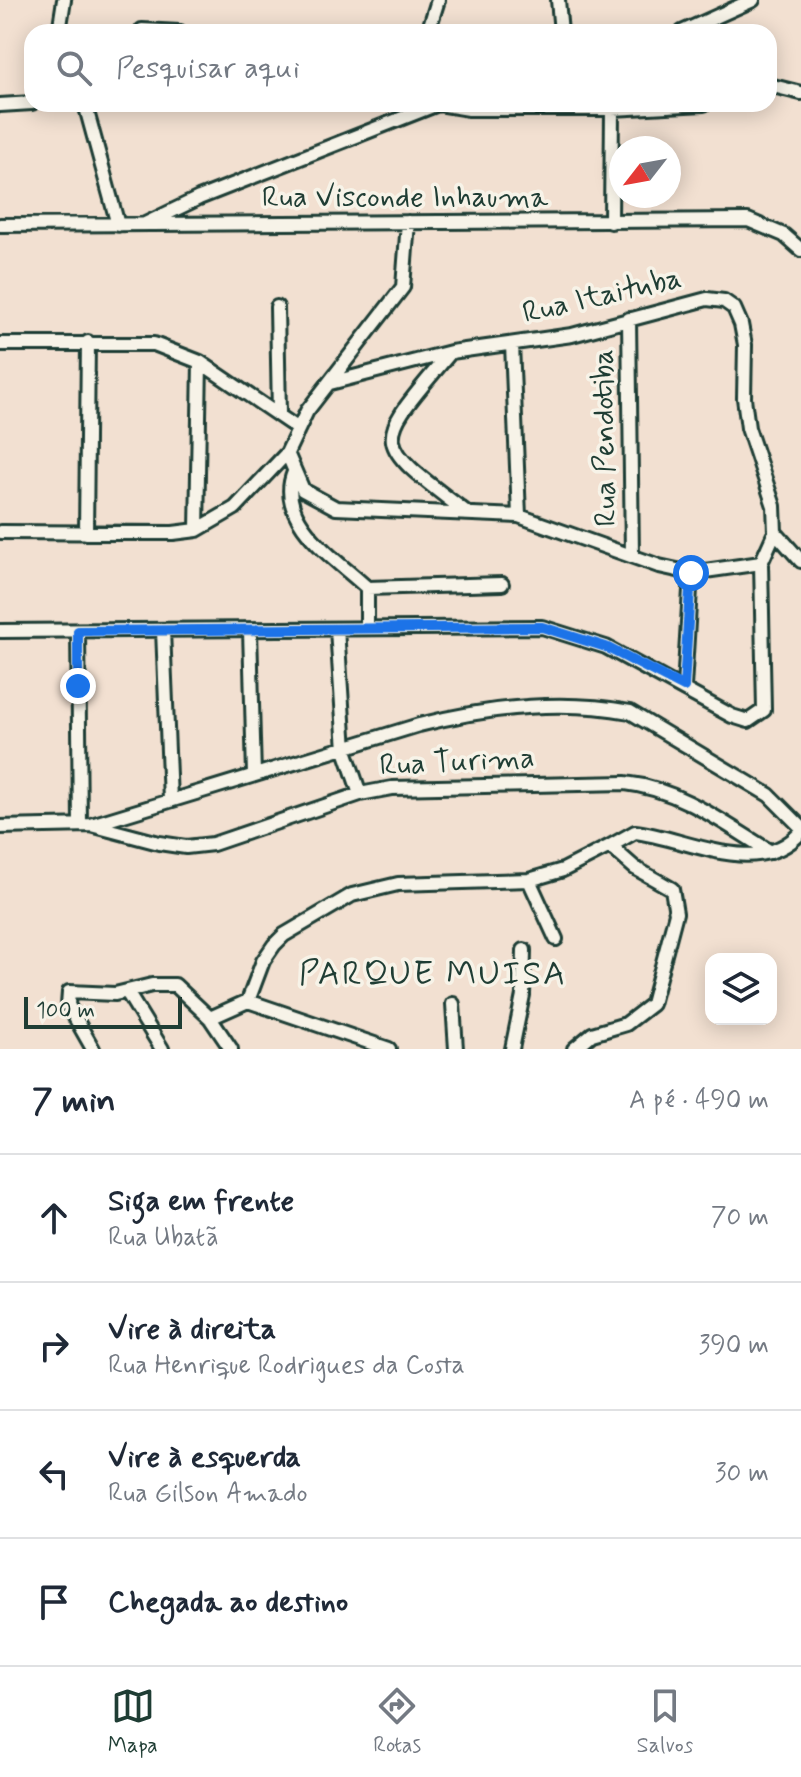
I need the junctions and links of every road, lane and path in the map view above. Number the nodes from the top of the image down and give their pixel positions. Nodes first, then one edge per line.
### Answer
1 (64, 0) edge
2 (438, 0) edge
3 (558, 0) edge
4 (753, 0) edge
5 (60, 24) edge
6 (430, 24) edge
7 (560, 24) edge
8 (700, 24) edge
9 (777, 88) edge
10 (801, 93) edge
11 (24, 104) edge
12 (0, 105) edge
13 (87, 112) edge
14 (418, 112) edge
15 (612, 112) edge
16 (408, 222) junction
17 (611, 222) junction
18 (0, 225) edge
19 (118, 225) junction
20 (144, 225) junction
21 (801, 250) edge
22 (277, 307) dead end
23 (629, 319) junction
24 (88, 342) junction
25 (0, 344) edge
26 (512, 344) junction
27 (451, 352) junction
28 (200, 362) junction
29 (330, 383) junction
30 (279, 414) junction
31 (297, 428) junction
32 (287, 453) junction
33 (294, 472) junction
34 (466, 512) junction
35 (519, 516) junction
36 (197, 530) junction
37 (0, 532) edge
38 (775, 532) junction
39 (86, 533) junction
40 (632, 555) junction
41 (801, 561) edge
42 (761, 563) junction
43 (691, 573) junction
44 (502, 584) dead end
45 (367, 588) junction
46 (367, 628) junction
47 (337, 629) junction
48 (163, 630) junction
49 (250, 630) junction
50 (0, 631) edge
51 (78, 631) junction
52 (684, 687) junction
53 (345, 750) junction
54 (254, 775) junction
55 (360, 794) junction
56 (170, 800) junction
57 (86, 824) junction
58 (0, 827) edge
59 (801, 830) edge
60 (610, 846) junction
61 (771, 852) junction
62 (529, 880) junction
63 (556, 939) dead end
64 (524, 950) dead end
65 (127, 992) junction
66 (248, 1001) junction
67 (453, 1004) dead end
68 (210, 1018) junction
69 (577, 1046) edge
70 (93, 1049) edge
71 (162, 1049) edge
72 (231, 1049) edge
73 (389, 1049) edge
74 (456, 1049) edge
75 (512, 1049) edge

1 - 5 street
2 - 6 street
3 - 7 street
4 - 8 street
9 - 10 street
11 - 12 street
13 - 19 street
14 - 20 street
15 - 17 street
16 - 17 street, Rua Visconde Inhauma
16 - 20 street, Rua Visconde Inhauma
16 - 29 street
17 - 21 street, Rua Visconde Inhauma
18 - 19 street, Rua Visconde Inhauma
19 - 20 street, Rua Visconde Inhauma
22 - 30 street
23 - 26 street, Rua Itaituba
23 - 38 street, Rua Itaituba
23 - 40 street, Rua Pendotiba
24 - 25 street
24 - 28 street
24 - 39 street
26 - 27 street, Rua Itaituba
26 - 35 street
27 - 29 street, Rua Itaituba
27 - 34 street
28 - 30 street
28 - 36 street
29 - 31 street
30 - 31 street
31 - 32 street
32 - 33 street
32 - 36 street
33 - 34 street
33 - 45 street
34 - 35 street
35 - 40 street
36 - 39 street
37 - 39 street
38 - 41 street
38 - 42 street
40 - 43 street
42 - 43 street
42 - 52 street
43 - 52 street
44 - 45 street
45 - 46 street
46 - 47 street
46 - 52 street
47 - 49 street
47 - 53 street
48 - 49 street
48 - 51 street
48 - 56 street
49 - 54 street
50 - 51 street
51 - 57 street
53 - 54 street
53 - 55 street
53 - 59 street
54 - 56 street
55 - 57 street, Rua Turima
55 - 61 street, Rua Turima
56 - 57 street
57 - 58 street
59 - 61 street
60 - 61 street
60 - 62 street
60 - 69 street
62 - 63 street
62 - 66 street
64 - 75 street
65 - 68 street
65 - 70 street
65 - 71 street
66 - 68 street
66 - 73 street
67 - 74 street
68 - 72 street

